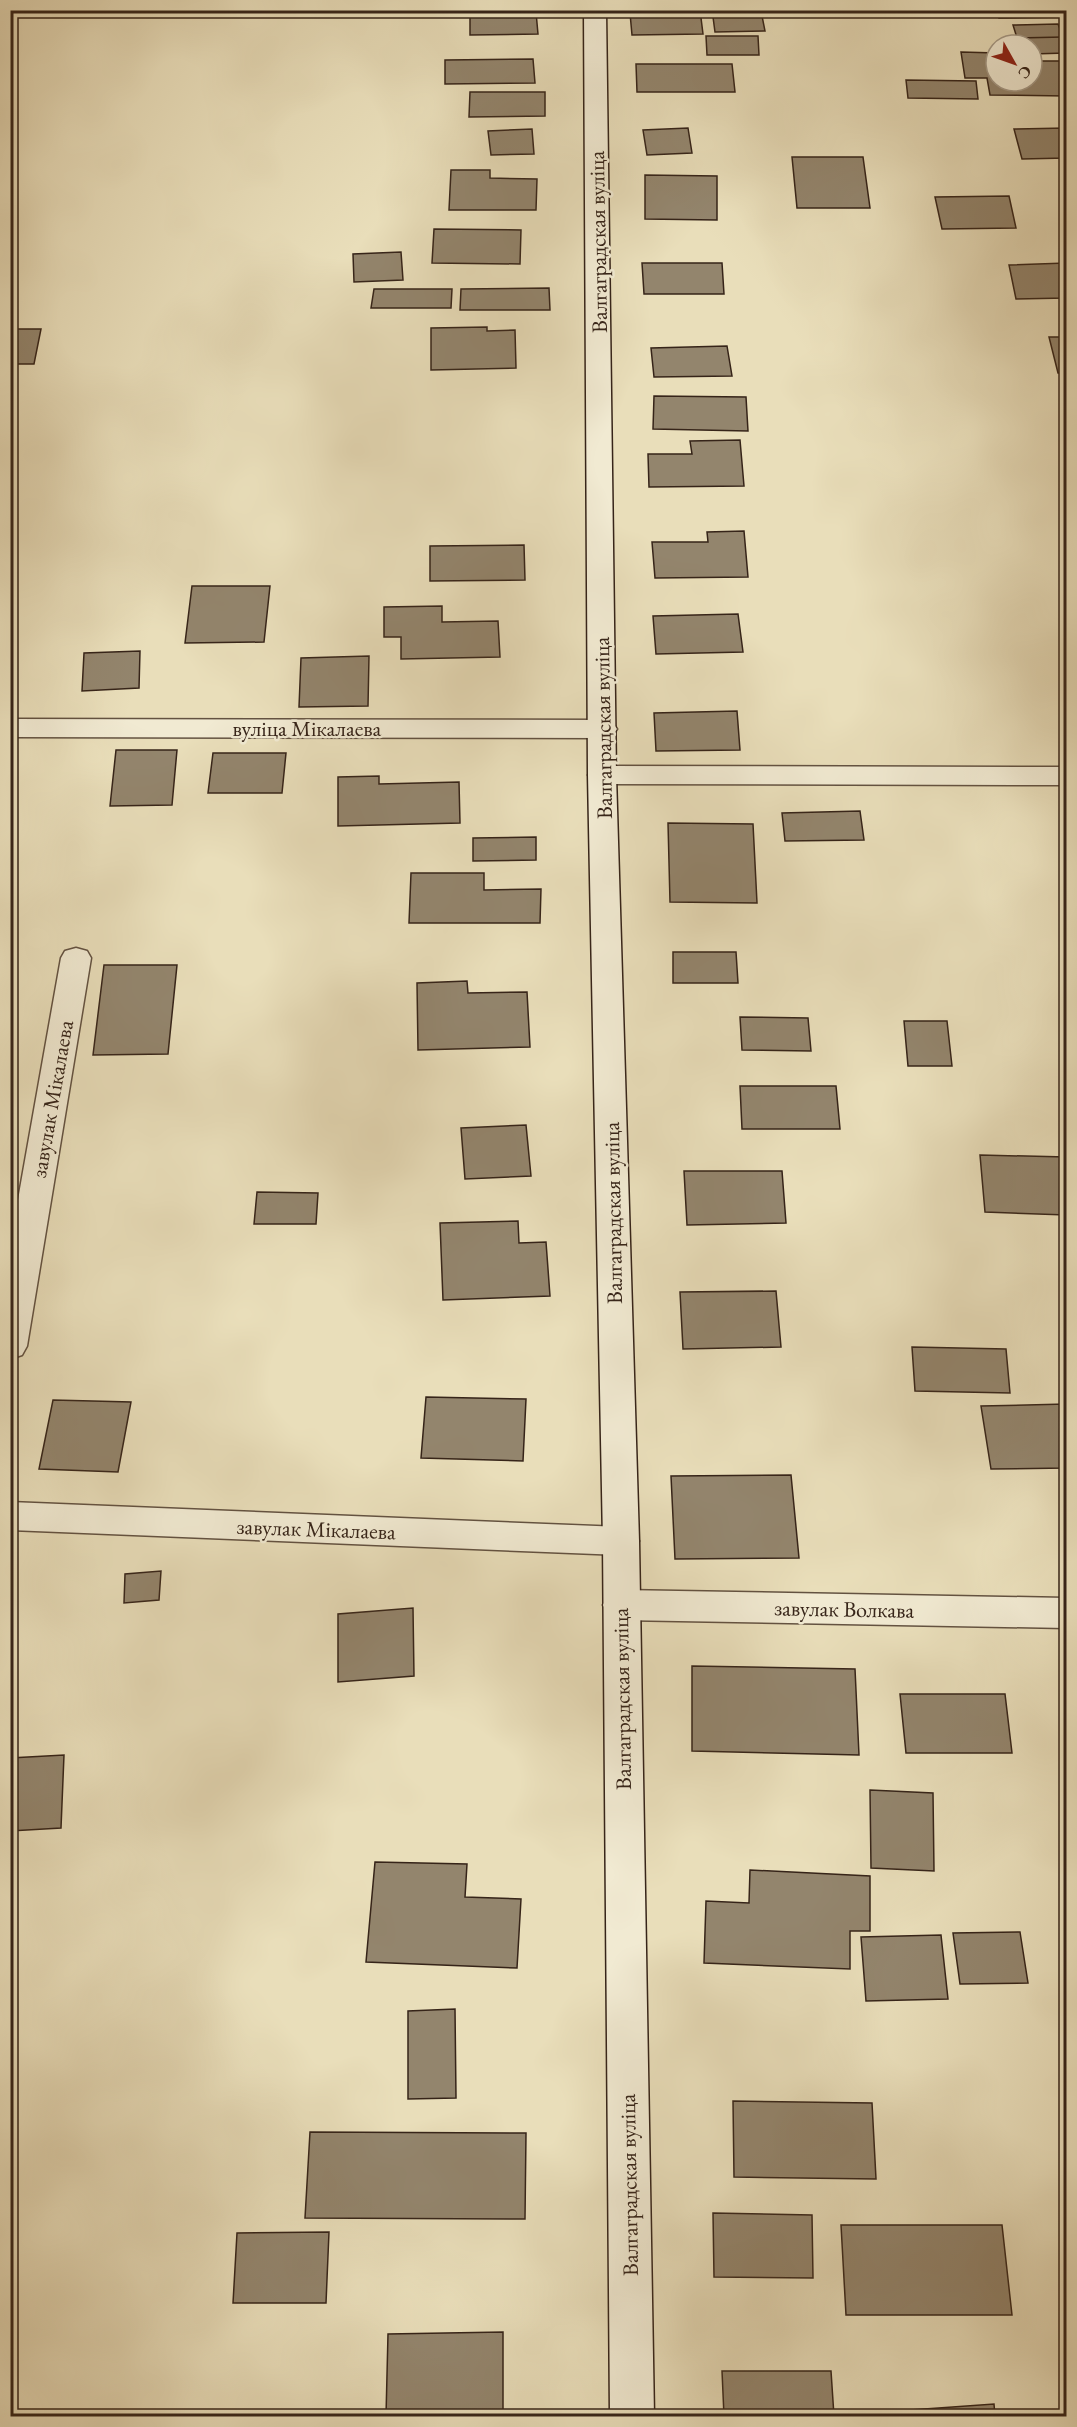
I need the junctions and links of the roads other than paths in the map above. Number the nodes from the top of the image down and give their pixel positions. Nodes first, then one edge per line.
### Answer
1 (596, 10) edge
2 (10, 728) edge
3 (603, 729) junction
4 (602, 775) junction
5 (1066, 776) edge
6 (76, 958) dead end
7 (10, 1346) edge
8 (10, 1516) edge
9 (621, 1541) junction
10 (621, 1605) junction
11 (1066, 1612) edge
12 (632, 2416) edge

1 - 3 street, Валгаградская вуліца
2 - 3 street, вуліца Мікалаева
3 - 4 street, Валгаградская вуліца
4 - 5 street
4 - 9 street, Валгаградская вуліца
6 - 7 street, завулак Мікалаева
8 - 9 street, завулак Мікалаева
9 - 10 street, Валгаградская вуліца
10 - 11 street, завулак Волкава
10 - 12 street, Валгаградская вуліца

